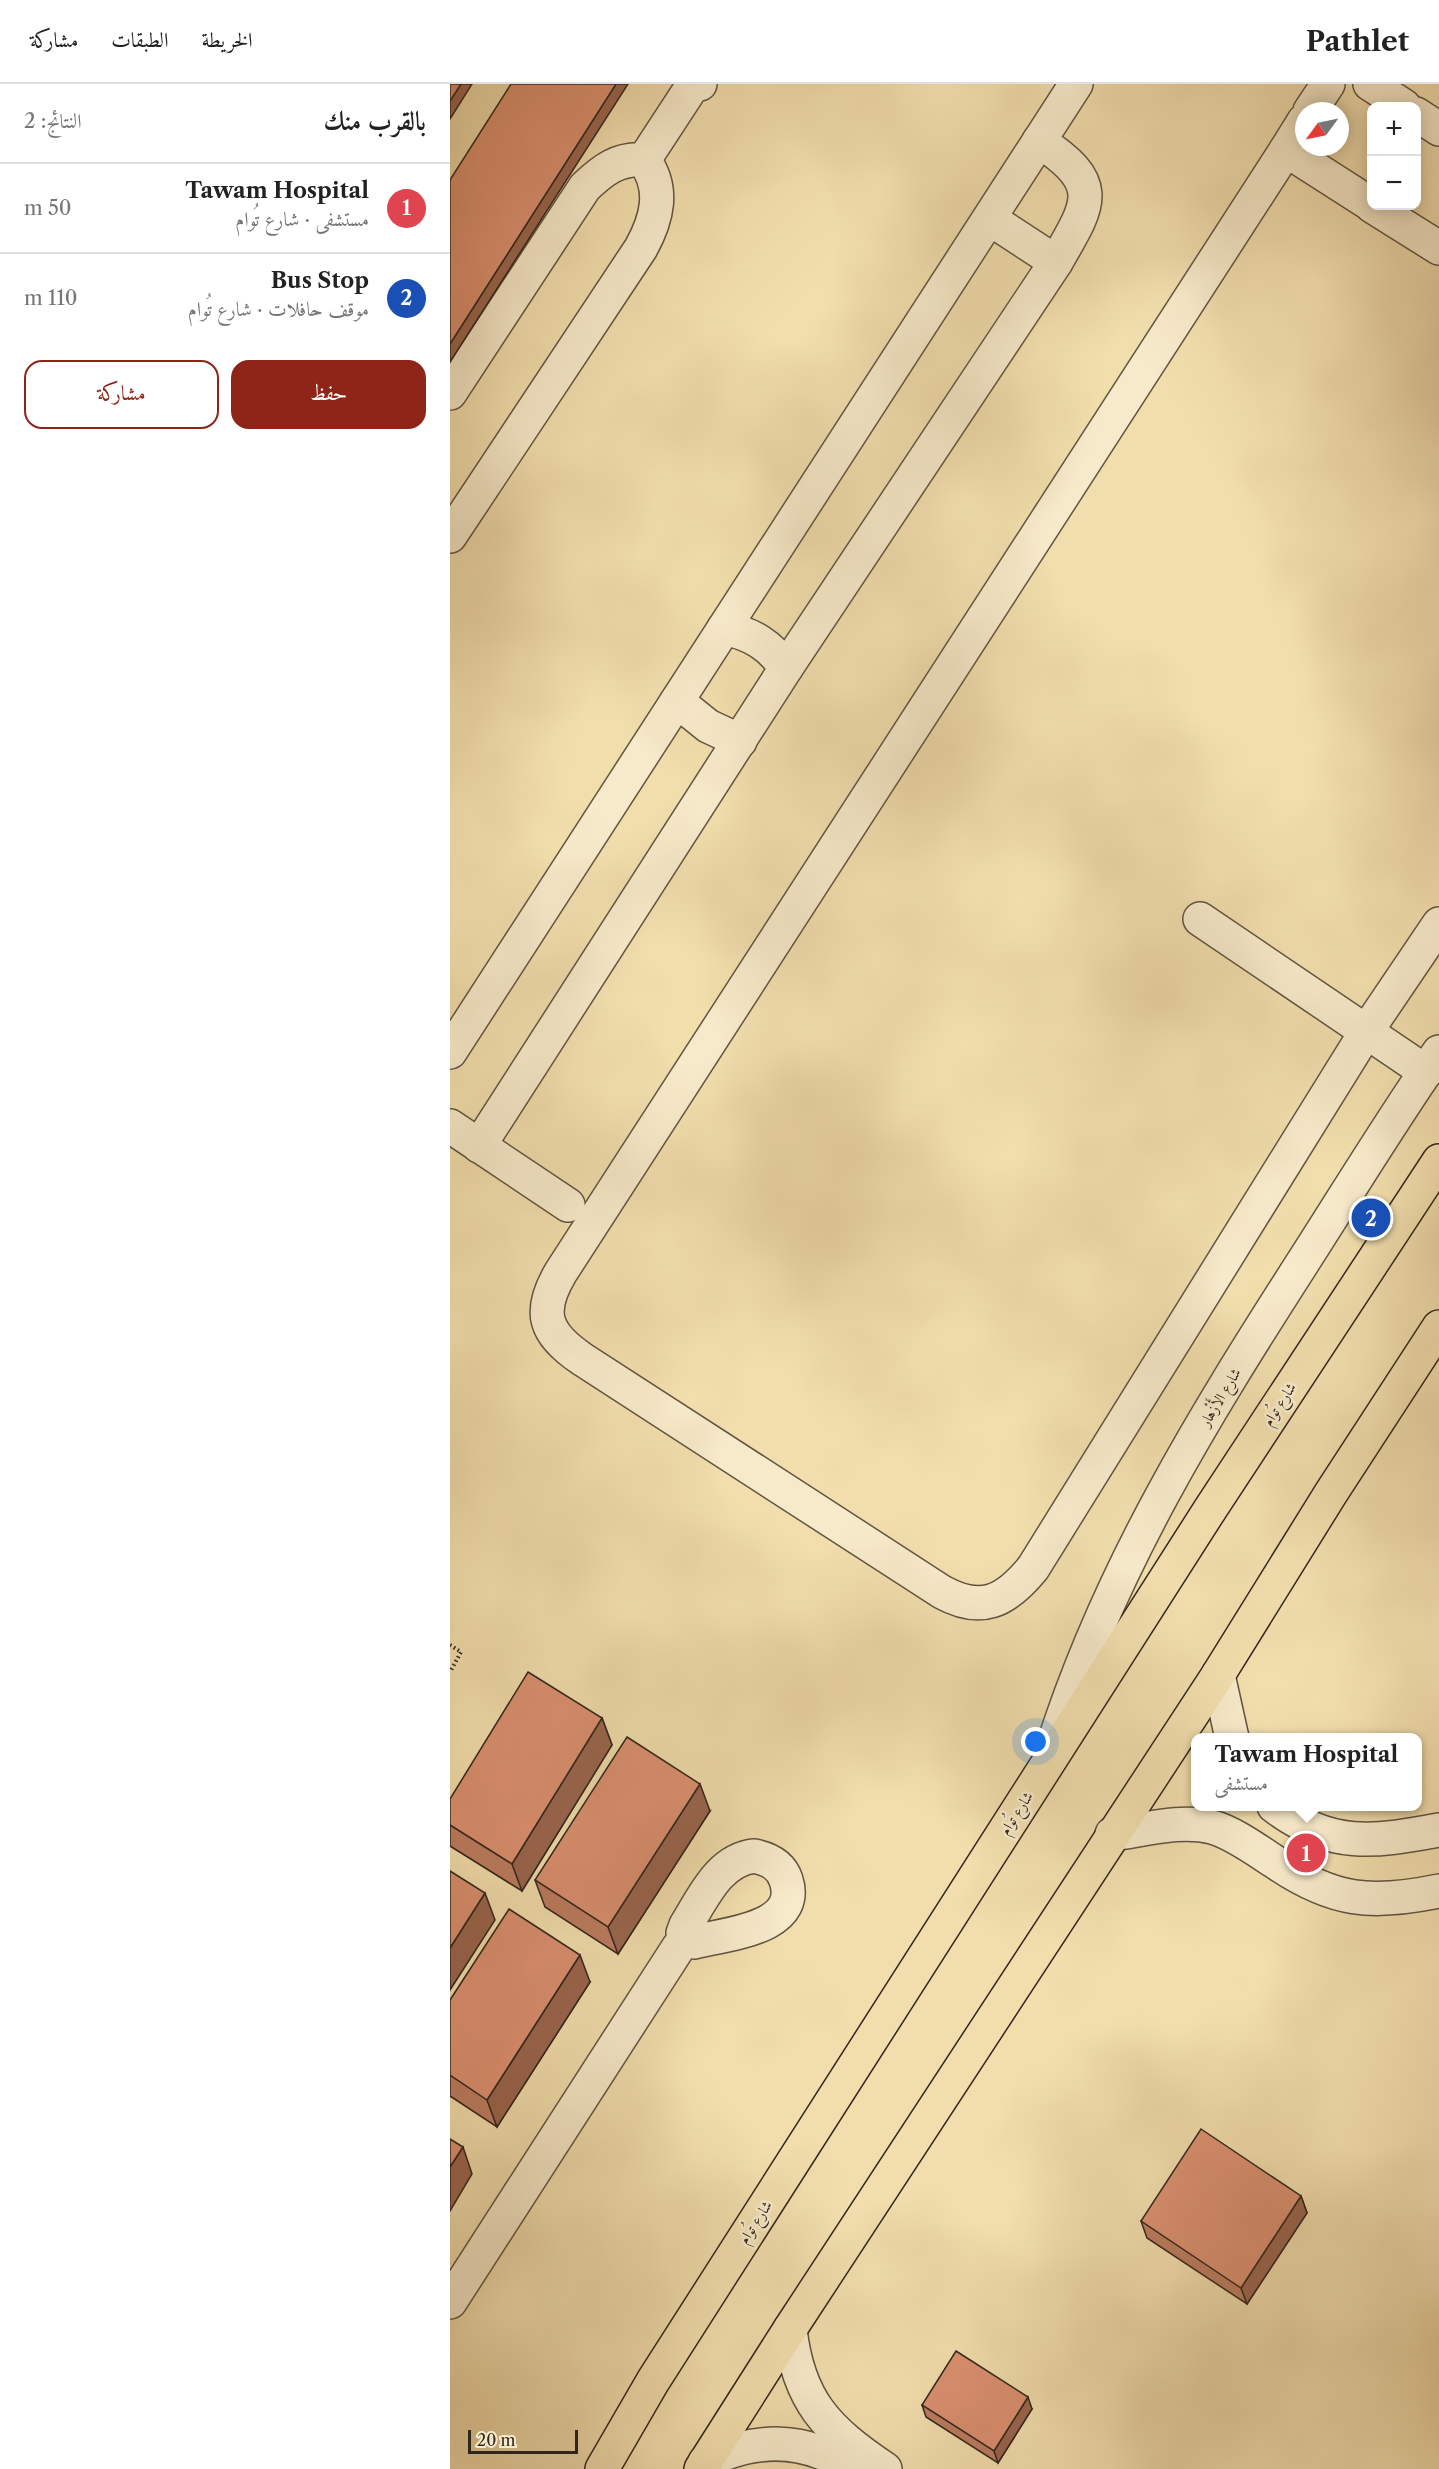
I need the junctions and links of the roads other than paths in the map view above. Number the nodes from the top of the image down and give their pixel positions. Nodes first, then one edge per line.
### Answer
1 (695, 84) edge
2 (1076, 84) edge
3 (1328, 84) edge
4 (1370, 84) edge
5 (1316, 102) edge
6 (1398, 102) edge
7 (1421, 117) edge
8 (1439, 129) edge
9 (1295, 136) edge
10 (1039, 141) junction
11 (1286, 150) junction
12 (644, 160) junction
13 (1367, 202) edge
14 (1380, 210) edge
15 (990, 219) junction
16 (1439, 248) edge
17 (1056, 262) junction
18 (450, 393) edge
19 (450, 536) edge
20 (724, 628) junction
21 (786, 668) junction
22 (677, 701) junction
23 (740, 741) junction
24 (1200, 919) dead end
25 (1439, 924) edge
26 (1366, 1032) junction
27 (450, 1052) edge
28 (1432, 1062) edge
29 (450, 1126) edge
30 (480, 1146) junction
31 (1439, 1161) edge
32 (568, 1205) dead end
33 (1439, 1327) edge
34 (1218, 1675) junction
35 (1231, 1733) edge
36 (1047, 1765) junction
37 (1282, 1811) edge
38 (1439, 1830) edge
39 (1112, 1834) junction
40 (1439, 1891) edge
41 (686, 1939) dead end
42 (450, 2302) edge
43 (790, 2329) junction
44 (703, 2465) edge
45 (602, 2469) edge
46 (852, 2469) edge
47 (885, 2469) edge

1 - 12 street
2 - 10 street
3 - 5 street
4 - 6 street
7 - 8 street
9 - 11 street
10 - 15 street
10 - 17 street
11 - 13 street
11 - 26 street
12 - 18 street
12 - 19 street
14 - 16 street
15 - 17 street
15 - 20 street
17 - 21 street
20 - 21 street
20 - 22 street
21 - 23 street
22 - 23 street
22 - 27 street
23 - 30 street
24 - 26 street
25 - 26 street
26 - 28 street
28 - 36 street, شارع الأَزْهار
29 - 30 street
30 - 32 street
31 - 36 main road, شارع تُوام
33 - 34 main road
34 - 35 street
34 - 39 main road
36 - 45 main road, شارع تُوام
37 - 38 street
39 - 40 street
39 - 43 main road
41 - 42 street
43 - 44 main road
43 - 47 street
44 - 46 street

